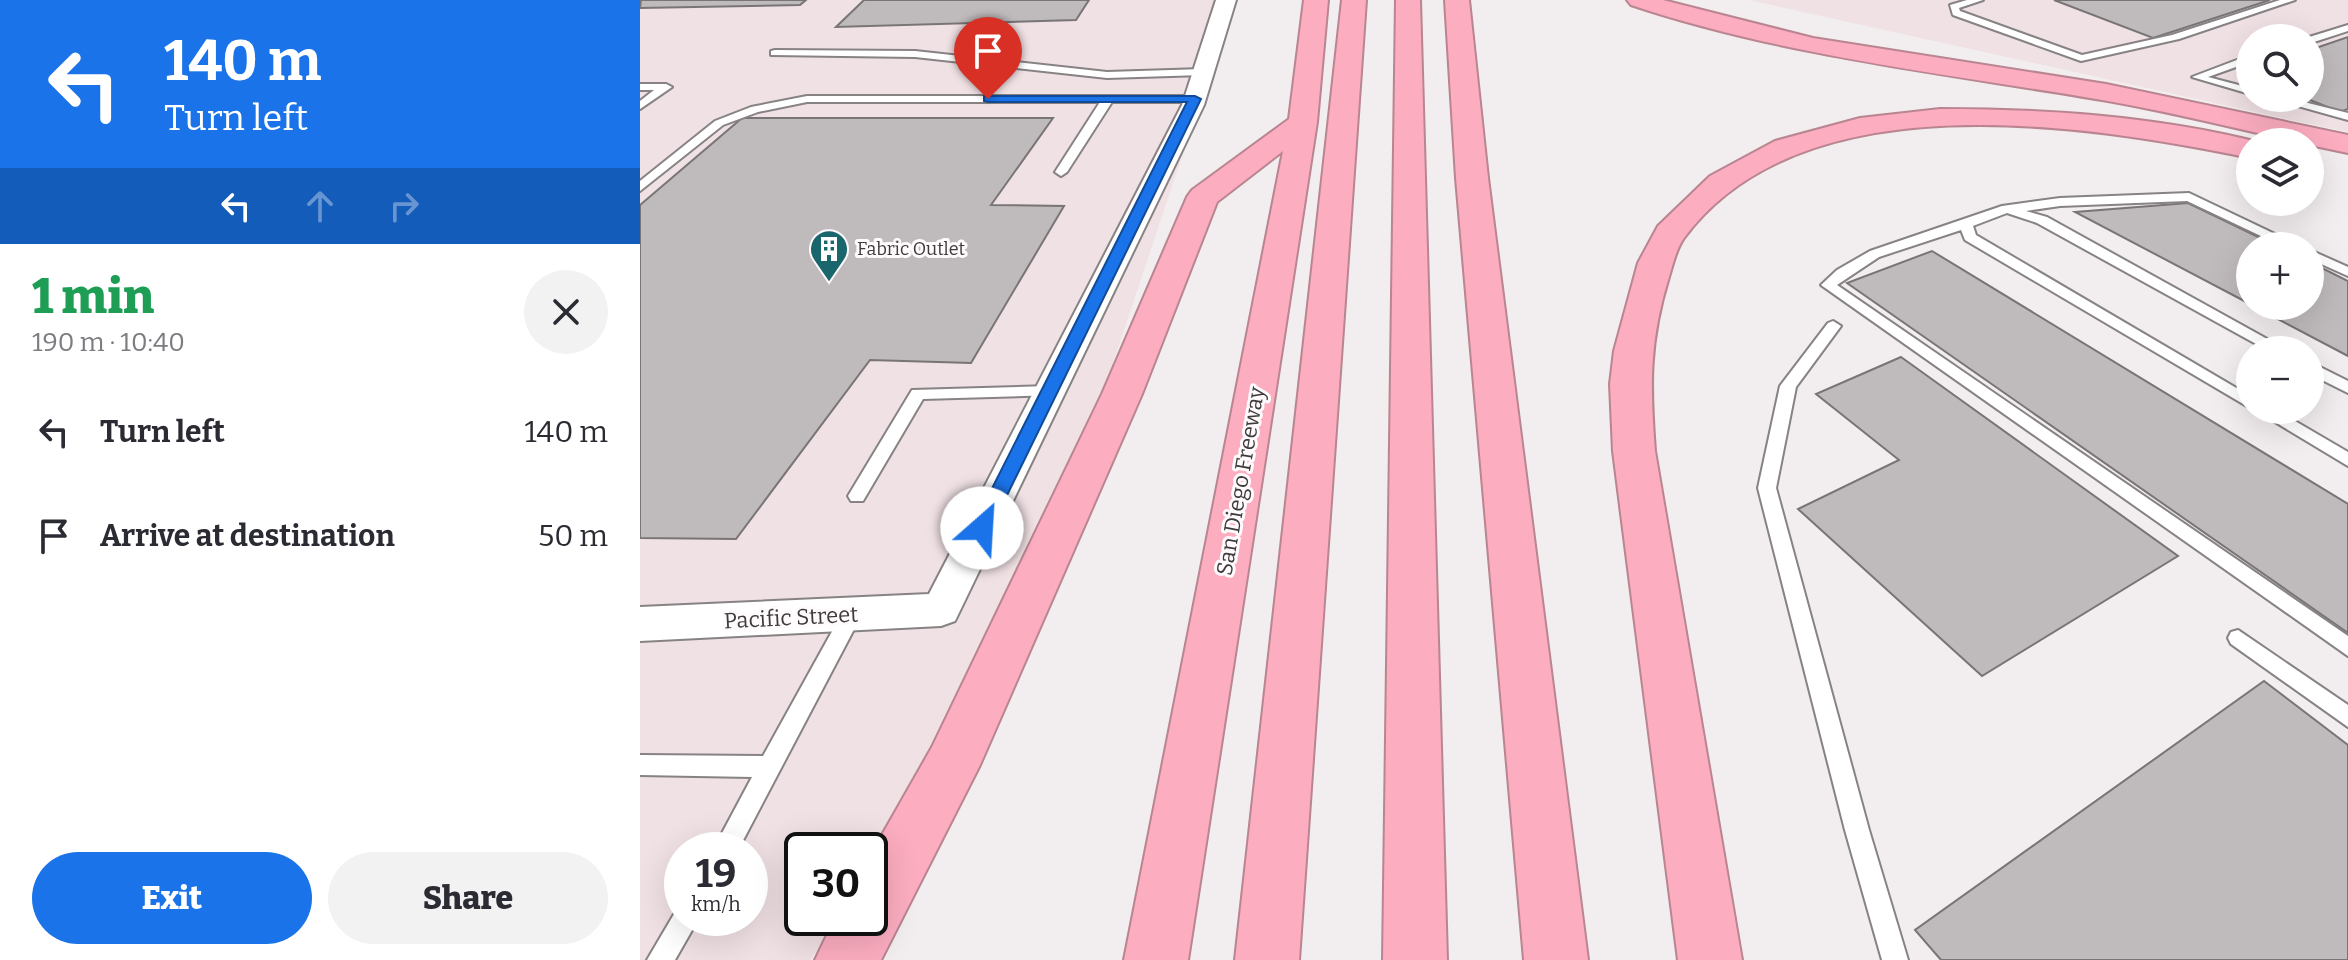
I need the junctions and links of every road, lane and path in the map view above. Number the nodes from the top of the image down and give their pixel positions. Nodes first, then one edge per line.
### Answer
1 (1226, 0) edge
2 (1316, 0) edge
3 (1354, 0) edge
4 (1408, 0) edge
5 (1457, 0) edge
6 (1639, 0) edge
7 (1978, 0) edge
8 (2290, 0) edge
9 (2348, 28) edge
10 (2324, 36) edge
11 (775, 53) dead end
12 (2236, 63) edge
13 (1199, 86) junction
14 (640, 87) edge
15 (2236, 87) edge
16 (1108, 99) junction
17 (640, 106) edge
18 (2324, 111) edge
19 (2348, 117) edge
20 (1303, 122) junction
21 (2348, 144) edge
22 (2236, 146) edge
23 (2324, 166) edge
24 (2348, 171) edge
25 (1061, 172) dead end
26 (640, 187) edge
27 (2007, 209) junction
28 (1966, 224) junction
29 (2263, 232) edge
30 (2324, 261) edge
31 (2348, 272) edge
32 (1833, 326) dead end
33 (2253, 336) edge
34 (2324, 375) edge
35 (2348, 388) edge
36 (1050, 391) junction
37 (2236, 395) edge
38 (2287, 424) edge
39 (2348, 460) edge
40 (857, 496) dead end
41 (852, 614) junction
42 (640, 624) edge
43 (2238, 638) dead end
44 (2348, 647) edge
45 (2348, 717) edge
46 (640, 765) edge
47 (770, 767) junction
48 (735, 832) edge
49 (675, 936) edge
50 (660, 960) edge
51 (847, 960) edge
52 (1156, 960) edge
53 (1267, 960) edge
54 (1415, 960) edge
55 (1556, 960) edge
56 (1710, 960) edge
57 (1895, 960) edge

1 - 13 street
2 - 20 highway, San Diego Freeway
3 - 53 highway
4 - 54 highway
5 - 55 highway
6 - 21 highway
7 - 8 lane
9 - 10 lane
11 - 13 lane
12 - 15 lane
13 - 16 lane
13 - 36 street
14 - 17 lane
16 - 25 lane
16 - 26 lane
18 - 19 lane
20 - 51 highway
20 - 52 highway, San Diego Freeway
22 - 56 highway
23 - 24 highway
27 - 28 lane
27 - 29 lane
27 - 33 lane
28 - 37 lane
28 - 44 lane
30 - 31 lane
32 - 57 lane
34 - 35 lane
36 - 40 lane
36 - 41 street, Pacific Street
38 - 39 lane
41 - 42 street, Pacific Street
41 - 47 lane
43 - 45 lane
46 - 47 lane
47 - 48 lane
49 - 50 lane

